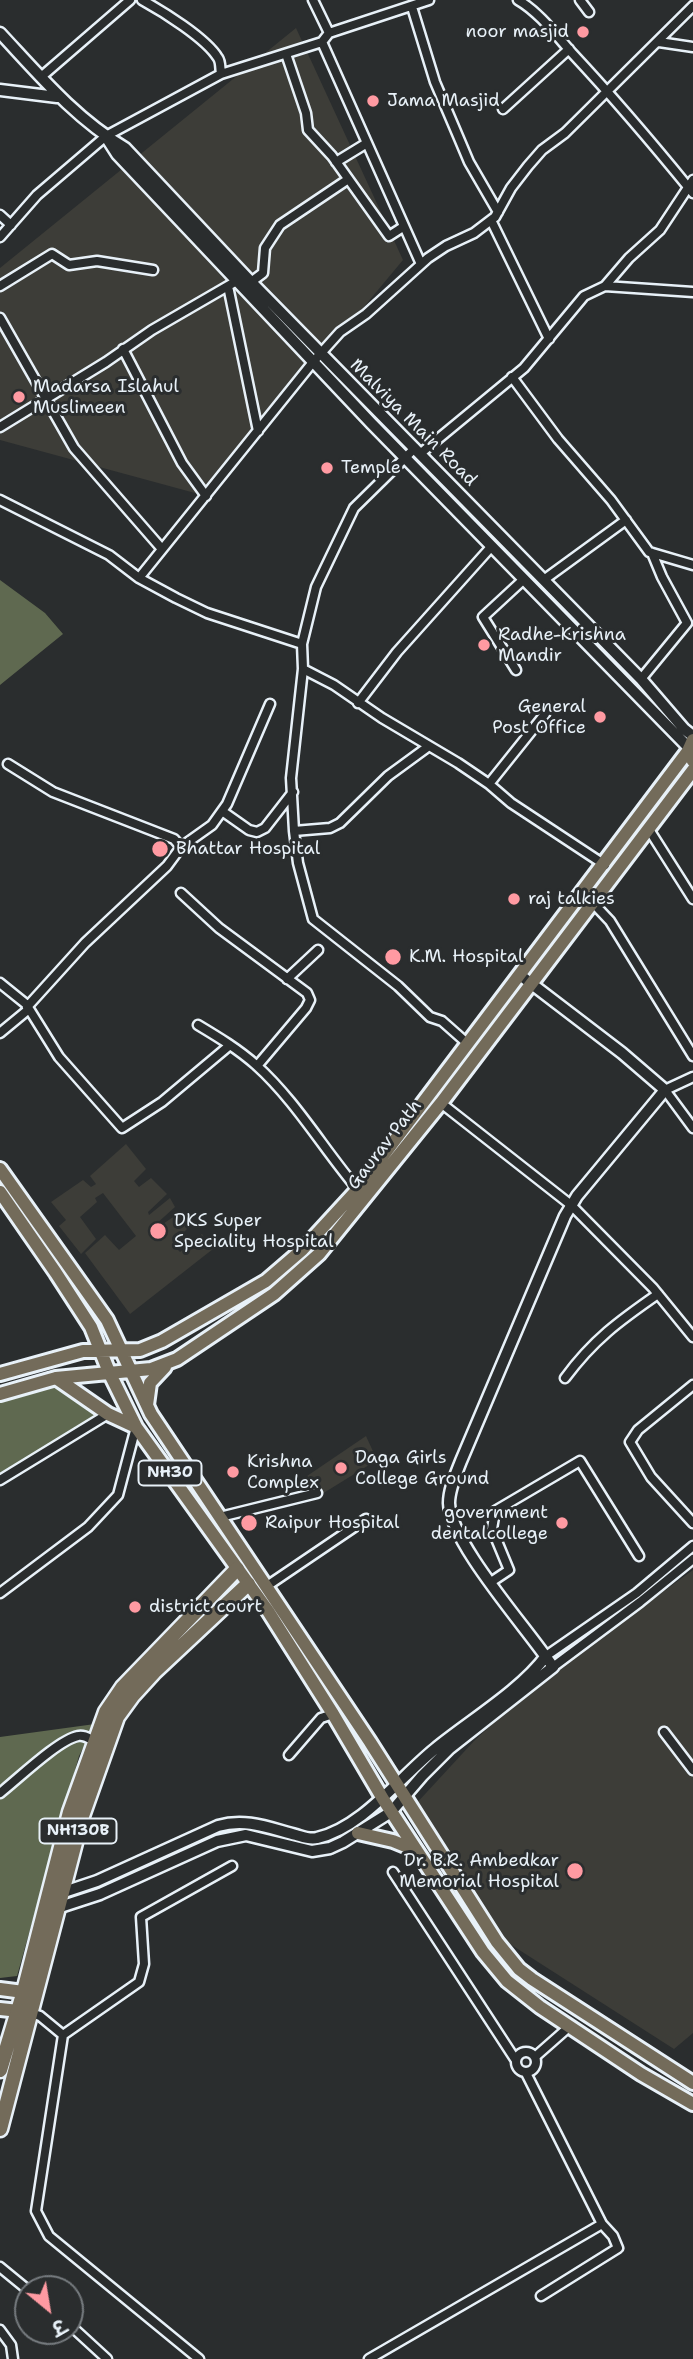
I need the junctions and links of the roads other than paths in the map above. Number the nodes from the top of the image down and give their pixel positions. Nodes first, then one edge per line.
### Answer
1 (130, 0) edge
2 (142, 0) edge
3 (313, 0) edge
4 (429, 0) edge
5 (518, 0) edge
6 (580, 0) edge
7 (412, 6) junction
8 (693, 6) edge
9 (589, 12) dead end
10 (0, 33) edge
11 (329, 33) junction
12 (322, 41) junction
13 (659, 41) junction
14 (693, 47) edge
15 (569, 49) junction
16 (286, 54) junction
17 (221, 74) junction
18 (41, 77) junction
19 (0, 90) edge
20 (607, 91) junction
21 (57, 97) junction
22 (503, 109) dead end
23 (106, 136) junction
24 (367, 144) junction
25 (336, 162) junction
26 (347, 180) junction
27 (691, 187) edge
28 (498, 212) junction
29 (0, 215) edge
30 (491, 220) junction
31 (12, 225) junction
32 (403, 227) junction
33 (0, 237) edge
34 (421, 264) junction
35 (153, 270) dead end
36 (248, 279) junction
37 (232, 284) junction
38 (0, 286) edge
39 (605, 286) junction
40 (693, 292) edge
41 (0, 317) edge
42 (549, 339) junction
43 (123, 349) junction
44 (323, 353) junction
45 (313, 362) junction
46 (512, 377) junction
47 (45, 398) junction
48 (0, 427) edge
49 (258, 431) junction
50 (418, 450) junction
51 (406, 459) junction
52 (206, 496) junction
53 (0, 500) edge
54 (626, 520) junction
55 (491, 547) junction
56 (162, 550) junction
57 (652, 553) junction
58 (693, 565) edge
59 (139, 578) junction
60 (545, 579) junction
61 (523, 580) junction
62 (302, 644) junction
63 (303, 669) junction
64 (516, 670) dead end
65 (641, 679) junction
66 (358, 703) junction
67 (270, 704) dead end
68 (545, 714) dead end
69 (429, 746) junction
70 (691, 747) edge
71 (8, 764) dead end
72 (693, 770) edge
73 (688, 780) edge
74 (489, 784) junction
75 (293, 792) junction
76 (222, 811) junction
77 (648, 828) junction
78 (293, 831) junction
79 (181, 847) junction
80 (603, 864) junction
81 (616, 872) junction
82 (181, 893) dead end
83 (693, 899) edge
84 (593, 903) junction
85 (318, 950) dead end
86 (520, 975) junction
87 (287, 978) junction
88 (0, 983) edge
89 (532, 984) junction
90 (28, 1008) junction
91 (198, 1025) dead end
92 (0, 1033) edge
93 (468, 1044) junction
94 (230, 1045) junction
95 (693, 1056) edge
96 (257, 1066) junction
97 (693, 1077) edge
98 (665, 1090) junction
99 (441, 1103) junction
100 (693, 1128) edge
101 (0, 1170) edge
102 (0, 1192) edge
103 (362, 1194) junction
104 (571, 1205) junction
105 (658, 1294) junction
106 (693, 1337) edge
107 (121, 1349) junction
108 (100, 1350) junction
109 (177, 1359) junction
110 (129, 1371) junction
111 (109, 1372) junction
112 (0, 1374) edge
113 (565, 1377) dead end
114 (56, 1378) junction
115 (693, 1385) edge
116 (0, 1394) edge
117 (147, 1406) junction
118 (108, 1414) junction
119 (136, 1427) junction
120 (0, 1480) edge
121 (317, 1493) dead end
122 (220, 1517) junction
123 (366, 1520) dead end
124 (693, 1523) edge
125 (693, 1546) edge
126 (639, 1556) dead end
127 (693, 1559) edge
128 (237, 1569) junction
129 (491, 1582) junction
130 (248, 1584) junction
131 (267, 1586) junction
132 (0, 1593) edge
133 (546, 1656) junction
134 (552, 1667) junction
135 (333, 1714) junction
136 (664, 1732) dead end
137 (100, 1743) junction
138 (289, 1755) dead end
139 (693, 1770) edge
140 (397, 1785) junction
141 (0, 1793) edge
142 (404, 1798) junction
143 (383, 1799) junction
144 (391, 1812) junction
145 (358, 1833) junction
146 (416, 1850) junction
147 (232, 1866) dead end
148 (393, 1872) dead end
149 (55, 1894) junction
150 (51, 1909) junction
151 (0, 1989) edge
152 (30, 1992) junction
153 (0, 2009) edge
154 (25, 2011) junction
155 (570, 2026) junction
156 (63, 2035) junction
157 (536, 2056) junction
158 (515, 2059) junction
159 (0, 2070) edge
160 (526, 2073) junction
161 (693, 2083) edge
162 (693, 2104) edge
163 (0, 2129) edge
164 (603, 2224) junction
165 (0, 2267) edge
166 (14, 2278) edge
167 (541, 2296) dead end
168 (0, 2330) edge
169 (84, 2338) edge
170 (13, 2359) edge
171 (107, 2359) edge
172 (199, 2359) edge
173 (369, 2359) edge

1 - 18 street
2 - 17 street
3 - 11 street
4 - 7 street
5 - 15 street
6 - 9 street
7 - 11 street
7 - 28 street
8 - 13 street
10 - 18 street, Malviya Main Road
11 - 12 street
12 - 16 street
12 - 24 street
13 - 14 street
13 - 20 street
15 - 20 street
15 - 22 street
16 - 17 street
16 - 25 street
17 - 23 street
18 - 21 street, Malviya Main Road
19 - 21 street
20 - 27 street
20 - 28 street
21 - 23 street, Malviya Main Road
23 - 31 street
23 - 36 street, Malviya Main Road
23 - 37 street, Malviya Main Road
24 - 25 street
24 - 32 street
25 - 26 street
26 - 32 street
26 - 36 street
27 - 39 street
28 - 30 street
29 - 31 street
30 - 34 street
30 - 42 street
31 - 33 street
32 - 34 street
34 - 44 street
35 - 38 street
36 - 37 street
36 - 44 street, Malviya Main Road
37 - 43 street
37 - 45 street, Malviya Main Road
37 - 49 street
39 - 40 street
39 - 42 street
41 - 47 street
42 - 46 street
43 - 47 street
43 - 52 street
44 - 45 street
44 - 50 street, Malviya Main Road
45 - 49 street
45 - 51 street, Malviya Main Road
46 - 50 street
46 - 54 street
47 - 48 street
47 - 56 street
49 - 52 street
50 - 51 street
50 - 60 street, Malviya Main Road
51 - 55 street, Malviya Main Road
51 - 62 street
52 - 56 street
53 - 59 street
54 - 57 street
54 - 60 street
55 - 61 street, Malviya Main Road
55 - 66 street
56 - 59 street
57 - 58 street
57 - 65 street
59 - 62 street
60 - 65 street, Malviya Main Road
61 - 64 street
61 - 70 street, Malviya Main Road
62 - 63 street
63 - 66 street
63 - 75 street
65 - 70 street, Malviya Main Road
66 - 69 street
67 - 76 street
68 - 74 street
69 - 74 street
69 - 78 street
70 - 80 main road
71 - 79 street
72 - 73 main road, Gaurav Path
73 - 77 main road, Gaurav Path
74 - 80 street
75 - 76 street
75 - 78 street
76 - 79 street
77 - 81 main road, Gaurav Path
77 - 83 street
78 - 93 street
79 - 90 street
80 - 81 street
80 - 86 main road
81 - 84 main road, Gaurav Path
82 - 87 street
84 - 89 main road, Gaurav Path
84 - 95 street
85 - 87 street
86 - 89 street
86 - 93 main road
87 - 96 street
88 - 90 street
89 - 98 street
89 - 99 main road, Gaurav Path
90 - 92 street
90 - 94 street
91 - 94 street
93 - 103 main road
94 - 96 street
96 - 103 street
97 - 98 street
98 - 100 street
98 - 104 street
99 - 103 main road, Gaurav Path
99 - 104 street
101 - 107 main road, NH30
102 - 108 main road, NH30
103 - 107 main road
103 - 109 main road, Gaurav Path
104 - 105 street
104 - 129 street
105 - 106 street
105 - 113 street
107 - 108 main road
107 - 110 main road, NH30
108 - 111 main road, NH30
108 - 112 main road
109 - 110 main road, Gaurav Path
109 - 117 main road
110 - 111 main road, Gaurav Path
110 - 117 main road, NH30
111 - 114 main road, Gaurav Path
111 - 119 main road, NH30
114 - 116 main road, Gaurav Path
114 - 118 main road
115 - 124 street
117 - 122 main road, NH30
118 - 119 main road
118 - 120 street
119 - 128 main road, NH30
119 - 132 street
121 - 122 street
122 - 131 main road, NH30
123 - 131 street
125 - 133 street
126 - 129 street
127 - 134 street
128 - 130 main road, NH30
128 - 137 highway, NH130B
129 - 133 street
130 - 135 main road, NH30
130 - 137 highway, NH130B
131 - 140 main road, NH30
133 - 134 street
133 - 140 street
134 - 142 street
135 - 138 street
135 - 143 main road, NH30
136 - 139 street
137 - 141 street
137 - 149 highway, NH130B
140 - 142 main road, NH30
140 - 143 street
142 - 144 street
142 - 161 main road, NH30
143 - 144 main road, NH30
143 - 149 street
144 - 145 street
144 - 146 main road, NH30
145 - 146 main road
145 - 150 street
146 - 155 main road, NH30
147 - 156 street
148 - 158 street
149 - 150 highway, NH130B
150 - 152 highway, NH130B
151 - 152 main road
152 - 154 highway, NH130B
153 - 154 main road
154 - 156 street
154 - 159 highway, NH130B
154 - 163 highway, NH130B
155 - 157 street
155 - 162 main road, NH30
156 - 172 street
157 - 158 street
157 - 160 street
158 - 160 street
160 - 164 street
164 - 167 street
164 - 173 street
165 - 166 street
168 - 170 street
169 - 171 street

